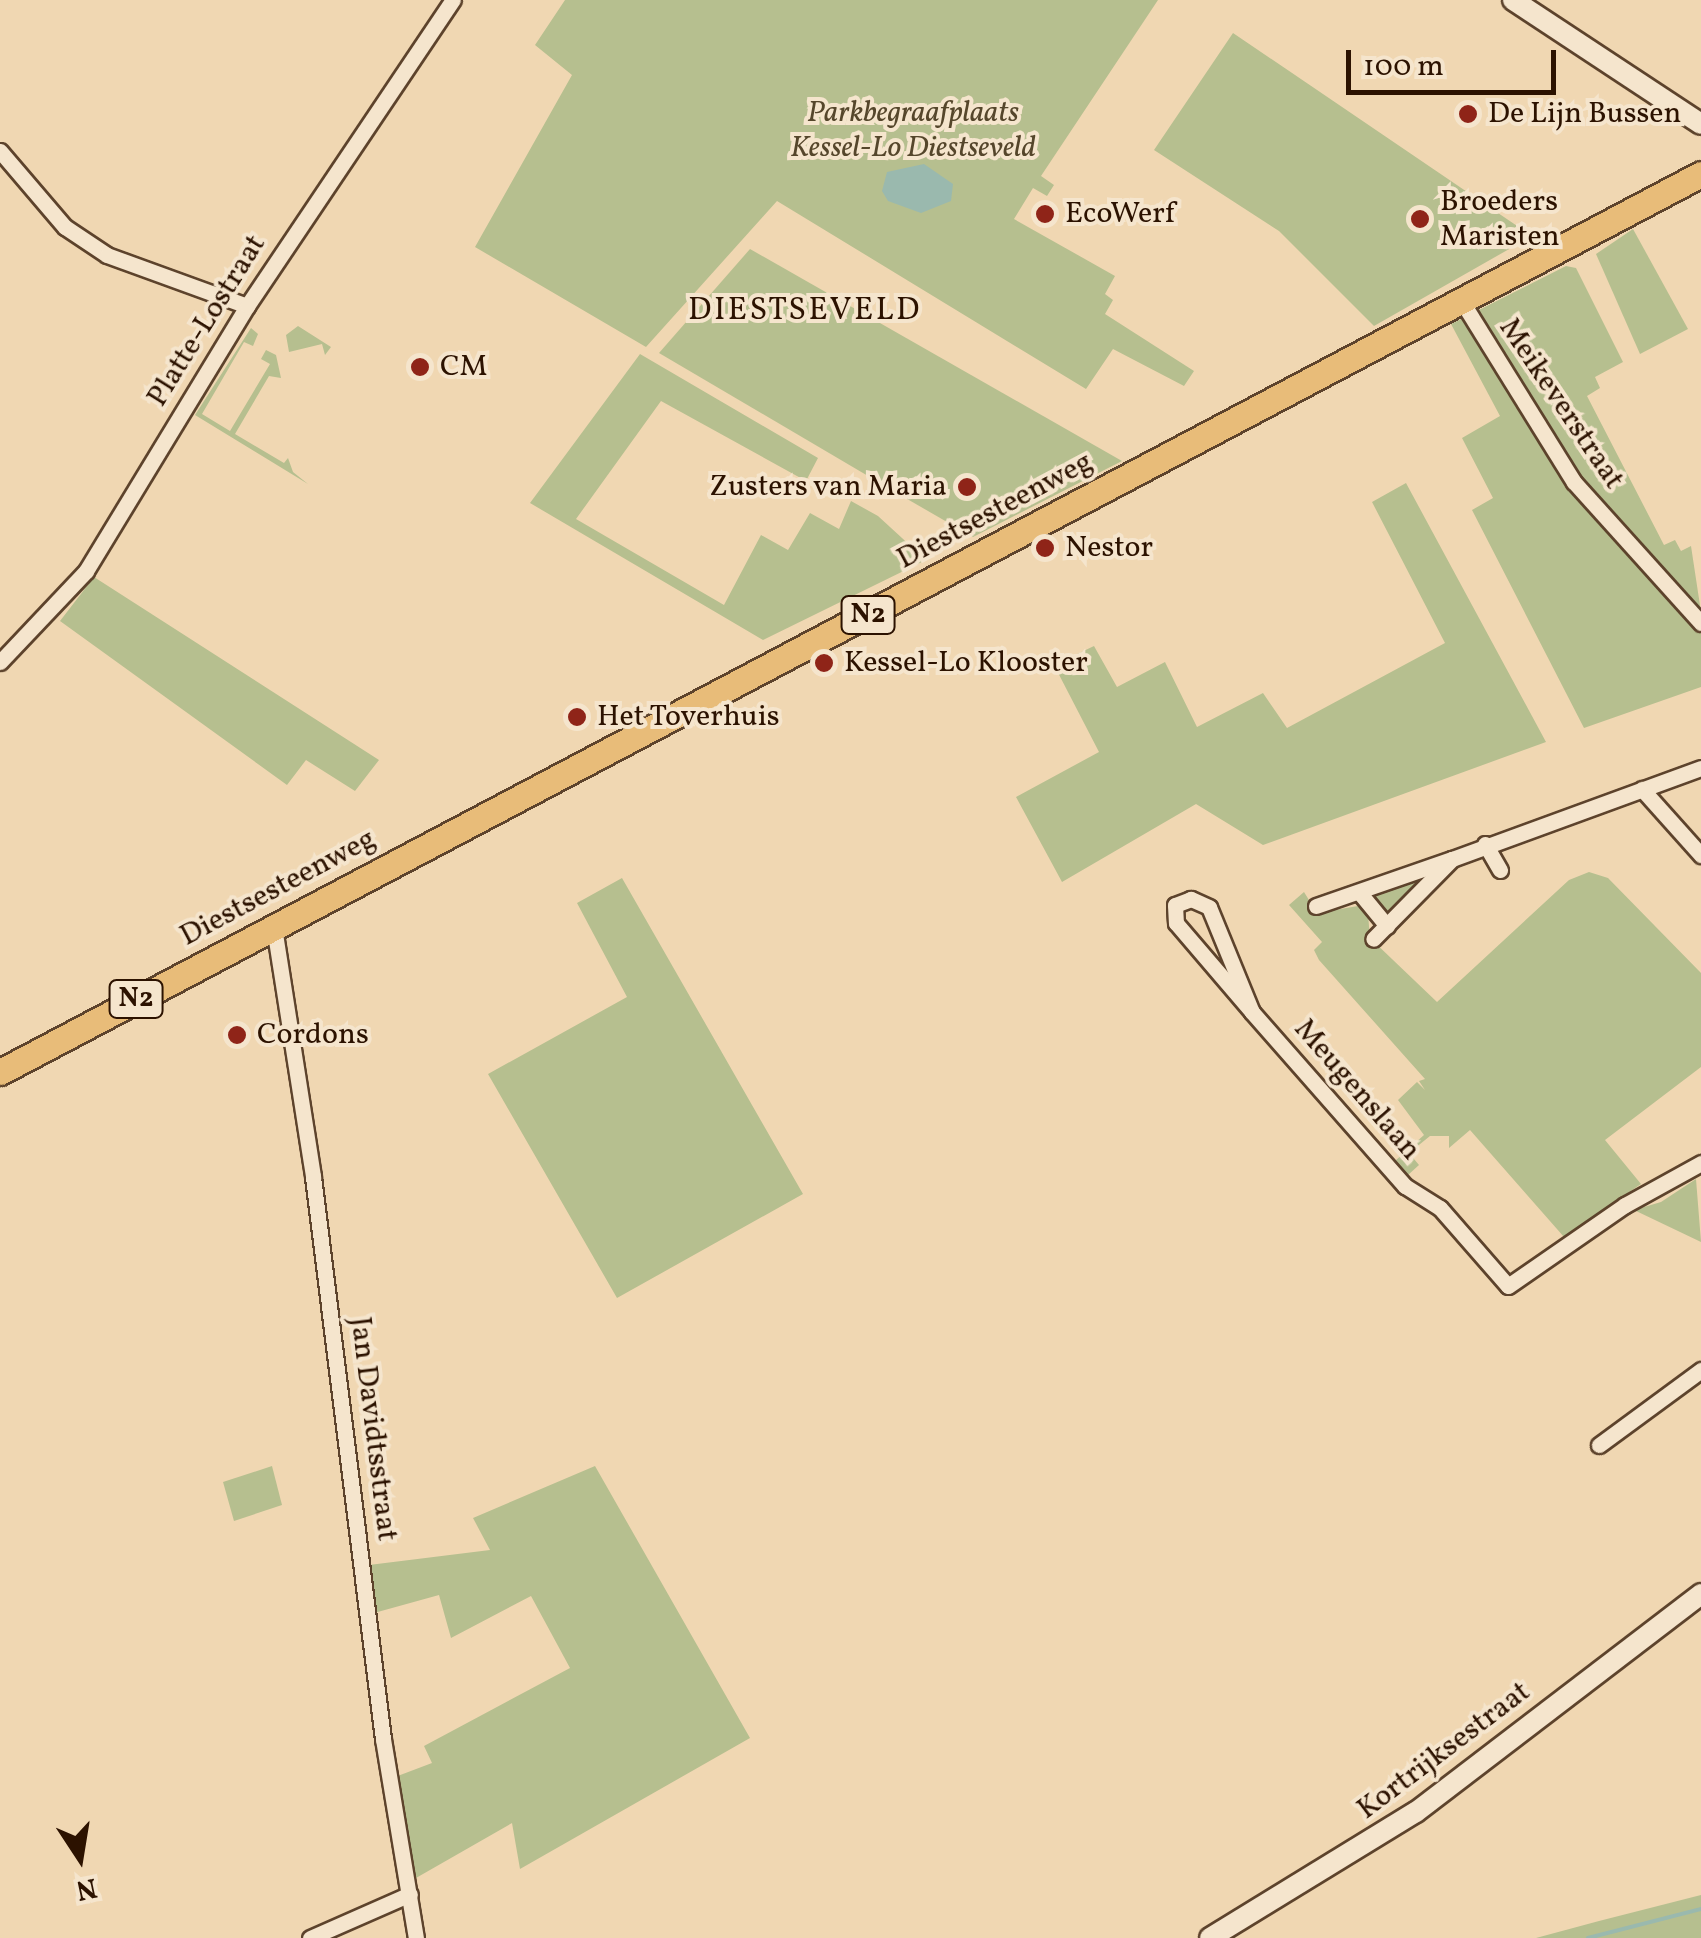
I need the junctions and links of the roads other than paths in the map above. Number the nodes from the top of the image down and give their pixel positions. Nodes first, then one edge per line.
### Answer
1 (453, 0) edge
2 (1513, 0) edge
3 (1701, 124) edge
4 (0, 151) edge
5 (1701, 174) edge
6 (1461, 300) junction
7 (247, 306) junction
8 (1701, 623) edge
9 (0, 662) edge
10 (1701, 768) edge
11 (1642, 789) junction
12 (1485, 844) junction
13 (1701, 855) edge
14 (1452, 859) junction
15 (1500, 870) dead end
16 (1358, 892) junction
17 (1316, 906) dead end
18 (1387, 926) junction
19 (274, 927) junction
20 (1220, 932) junction
21 (1373, 939) dead end
22 (1195, 944) junction
23 (1252, 1012) junction
24 (0, 1072) edge
25 (1701, 1163) edge
26 (1701, 1370) edge
27 (1599, 1445) dead end
28 (1701, 1594) edge
29 (410, 1894) junction
30 (310, 1938) edge
31 (416, 1938) edge
32 (1210, 1938) edge

1 - 7 street, Platte-Lostraat
2 - 3 street
4 - 7 street
5 - 6 main road, Diestsesteenweg / N2
6 - 8 street, Meikeverstraat
6 - 19 main road, Diestsesteenweg / N2
7 - 9 street, Platte-Lostraat
10 - 11 street
11 - 12 street
11 - 13 street
12 - 14 street
12 - 15 street
14 - 16 street
14 - 18 street
16 - 17 street
16 - 18 street
18 - 21 street
19 - 24 main road, Diestsesteenweg / N2
19 - 29 street, Jan Davidtsstraat
20 - 22 street
20 - 22 street, Meugenslaan
20 - 23 street, Meugenslaan
22 - 23 street, Meugenslaan
23 - 25 street, Meugenslaan
26 - 27 street
28 - 32 street, Kortrijksestraat
29 - 30 street
29 - 31 street, Jan Davidtsstraat

